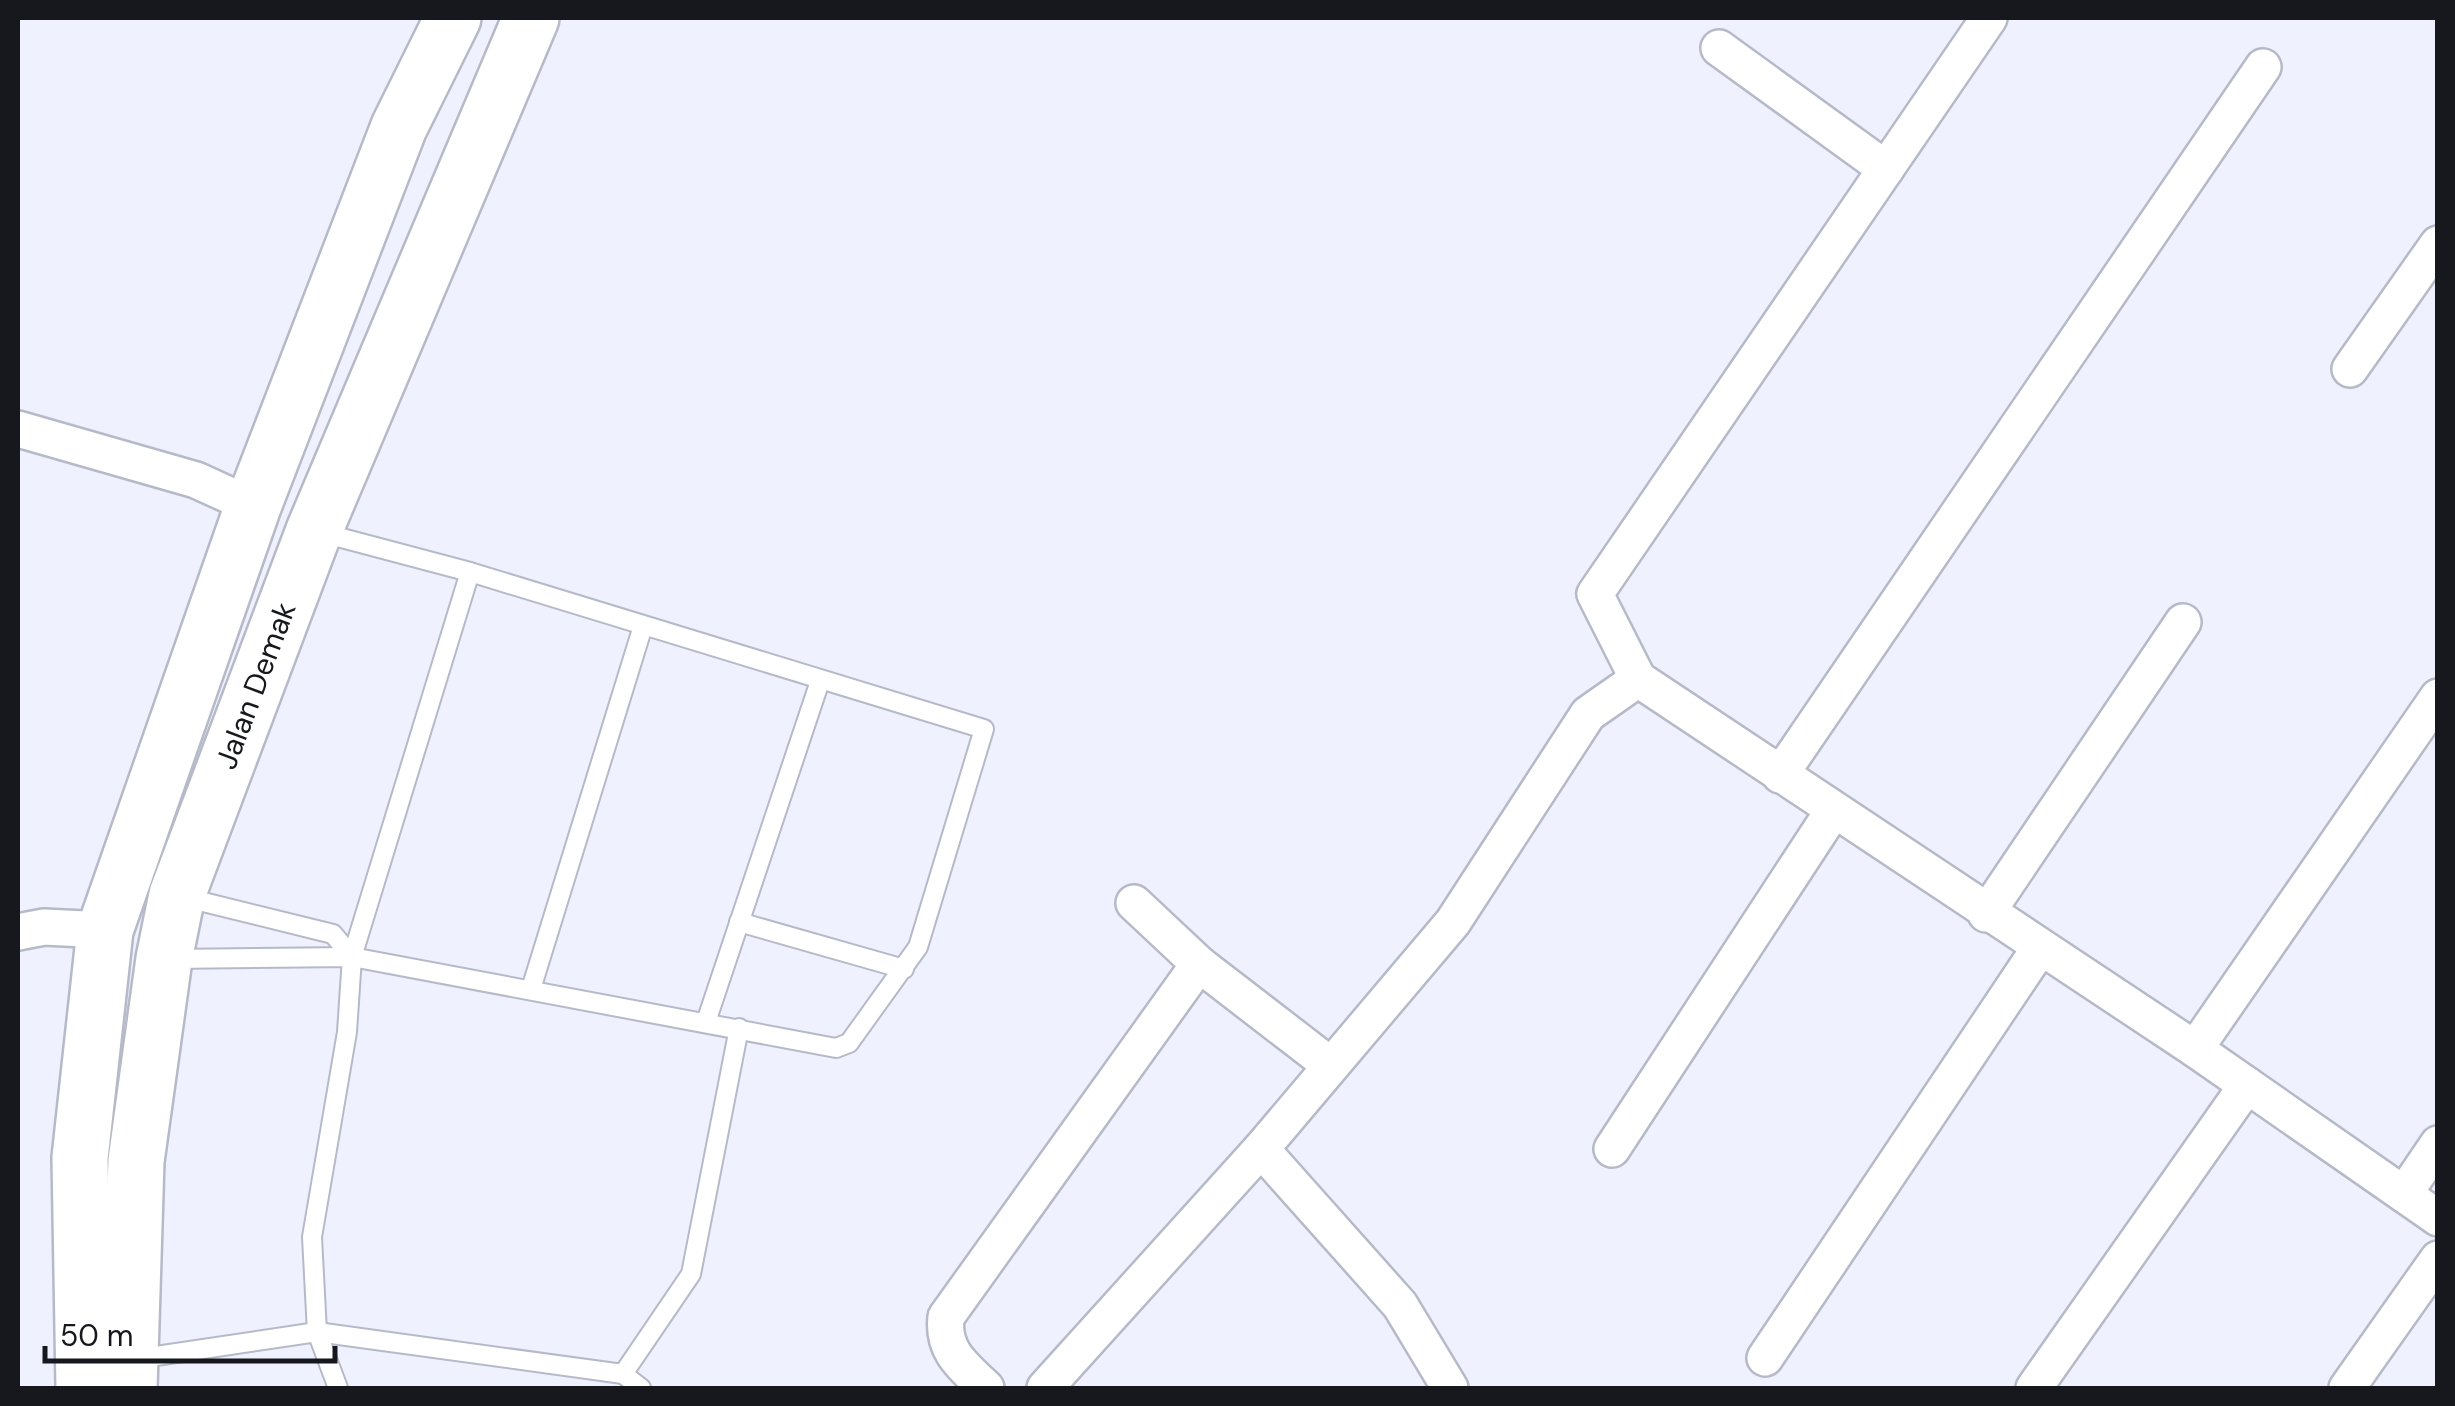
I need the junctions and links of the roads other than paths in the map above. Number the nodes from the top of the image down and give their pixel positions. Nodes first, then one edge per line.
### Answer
1 (452, 18) edge
2 (531, 18) edge
3 (1988, 18) edge
4 (1719, 48) dead end
5 (2263, 67) dead end
6 (1886, 169) junction
7 (2438, 244) edge
8 (2350, 369) dead end
9 (18, 429) edge
10 (253, 506) junction
11 (314, 531) junction
12 (470, 572) junction
13 (2184, 622) dead end
14 (643, 626) junction
15 (1638, 680) junction
16 (820, 681) junction
17 (2438, 697) edge
18 (1780, 775) junction
19 (1833, 811) junction
20 (178, 896) junction
21 (1134, 902) dead end
22 (1986, 914) junction
23 (739, 922) junction
24 (104, 930) junction
25 (18, 932) edge
26 (2040, 950) junction
27 (164, 958) junction
28 (352, 958) junction
29 (1200, 964) junction
30 (904, 969) junction
31 (530, 989) junction
32 (706, 1022) junction
33 (739, 1028) junction
34 (2195, 1049) junction
35 (1330, 1064) junction
36 (2247, 1085) junction
37 (2438, 1144) edge
38 (1261, 1148) junction
39 (1612, 1148) dead end
40 (2404, 1194) junction
41 (2438, 1218) edge
42 (2438, 1259) edge
43 (317, 1332) junction
44 (1765, 1358) dead end
45 (623, 1374) junction
46 (113, 1379) edge
47 (338, 1388) edge
48 (641, 1388) edge
49 (986, 1388) edge
50 (1045, 1388) edge
51 (1450, 1388) edge
52 (2034, 1388) edge
53 (2347, 1388) edge

1 - 10 highway
2 - 11 highway, Jalan Demak
3 - 6 street
4 - 6 street
5 - 18 street
6 - 15 street
7 - 8 street
9 - 10 street
10 - 24 highway
11 - 12 lane
11 - 20 highway, Jalan Demak
12 - 14 lane
12 - 28 lane
13 - 22 street
14 - 16 lane
14 - 31 lane
15 - 18 street
15 - 35 street
16 - 23 lane
16 - 30 lane
17 - 34 street
18 - 19 street
19 - 22 street
19 - 39 street
20 - 27 highway, Jalan Demak
20 - 28 lane
21 - 29 street
22 - 26 street
23 - 30 lane
23 - 32 lane
24 - 25 street
24 - 46 highway
26 - 34 street
26 - 44 street
27 - 28 lane
27 - 46 highway, Jalan Demak
28 - 31 lane
28 - 43 lane
29 - 35 street
29 - 49 street
30 - 33 lane
31 - 32 lane
32 - 33 lane
33 - 45 lane
34 - 36 street
35 - 38 street
36 - 40 street
36 - 52 street
37 - 40 street
38 - 50 street
38 - 51 street
40 - 41 street
42 - 53 street
43 - 45 lane
43 - 46 lane
43 - 47 lane
45 - 48 lane

